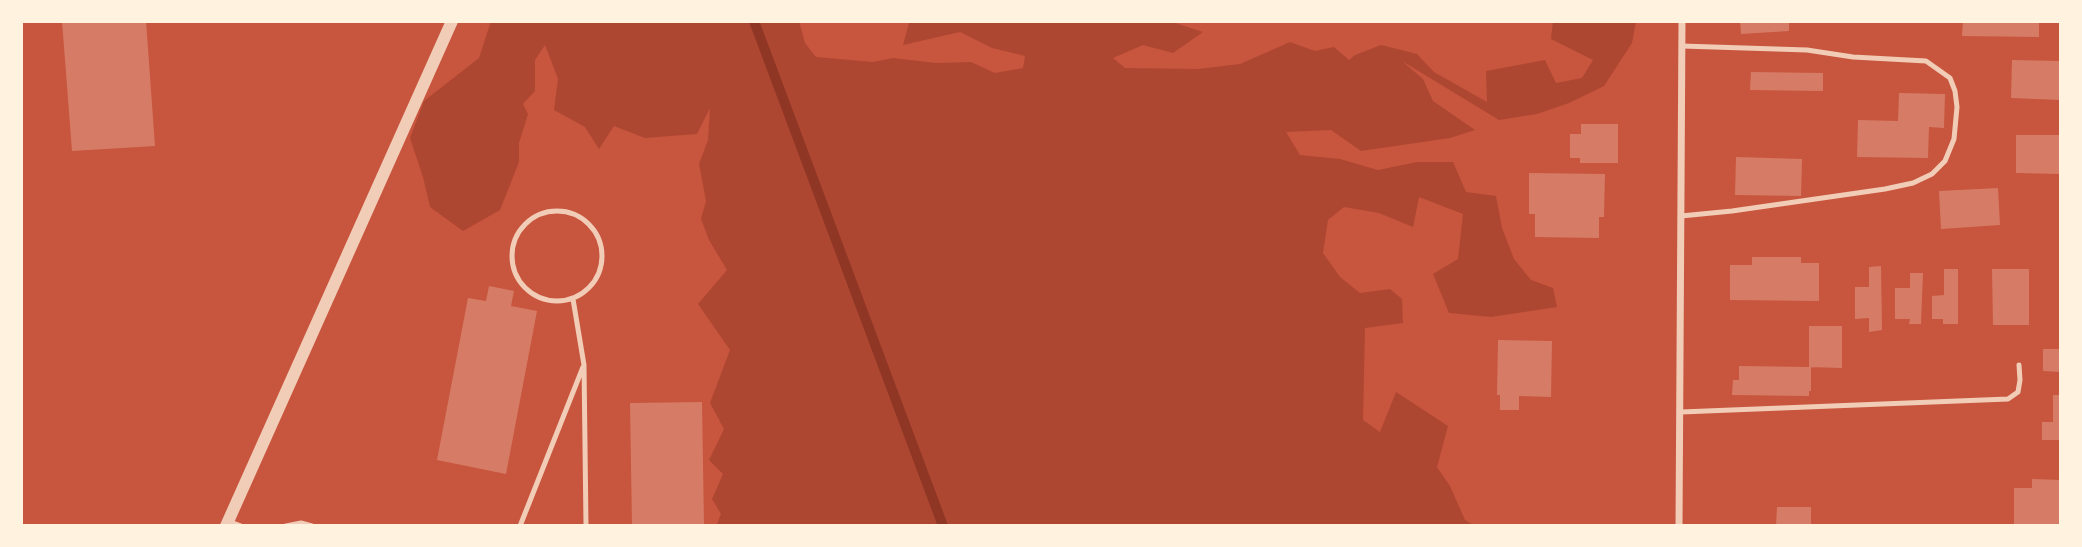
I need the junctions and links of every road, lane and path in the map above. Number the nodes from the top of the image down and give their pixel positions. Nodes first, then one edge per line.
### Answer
1 (452, 21) edge
2 (1682, 21) edge
3 (1682, 46) junction
4 (1681, 216) junction
5 (573, 299) junction
6 (584, 365) junction
7 (2018, 365) dead end
8 (1681, 412) junction
9 (227, 524) edge
10 (241, 526) edge
11 (286, 526) edge
12 (312, 526) edge
13 (520, 526) edge
14 (586, 526) edge
15 (1679, 526) edge

1 - 9 street
2 - 3 street
3 - 4 street
3 - 4 lane
4 - 8 street
5 - 5 lane
5 - 6 lane
6 - 13 lane
6 - 14 lane
7 - 8 lane
8 - 15 street
9 - 10 lane
11 - 12 lane

